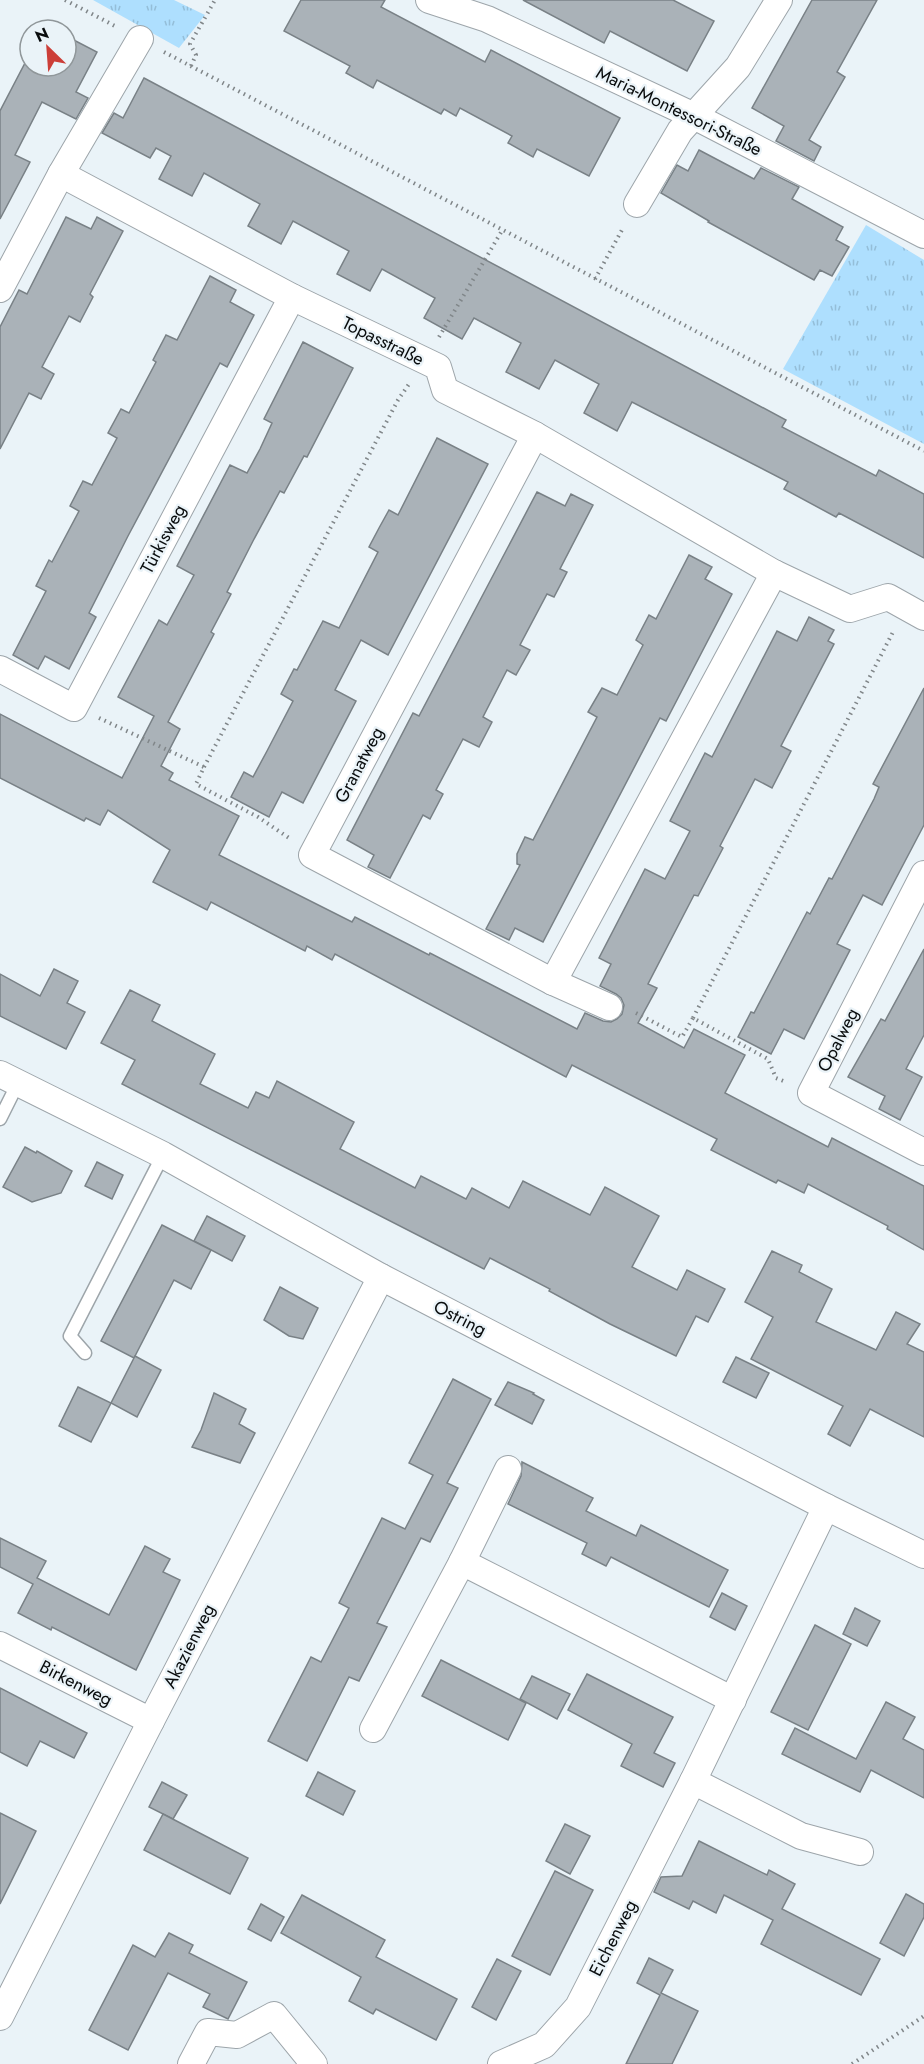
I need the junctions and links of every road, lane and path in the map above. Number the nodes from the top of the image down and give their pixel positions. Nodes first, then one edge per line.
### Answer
1 (65, 0) edge
2 (215, 0) edge
3 (429, 0) edge
4 (779, 0) edge
5 (140, 39) junction
6 (191, 66) junction
7 (694, 116) junction
8 (61, 174) junction
9 (637, 204) joint
10 (503, 229) junction
11 (924, 235) edge
12 (595, 279) junction
13 (0, 289) edge
14 (292, 297) junction
15 (425, 361) junction
16 (536, 435) junction
17 (924, 451) edge
18 (774, 573) junction
19 (915, 612) edge
20 (0, 669) edge
21 (74, 708) junction
22 (204, 767) junction
23 (312, 855) junction
24 (924, 874) edge
25 (553, 982) junction
26 (609, 1007) joint
27 (693, 1018) junction
28 (9, 1078) edge
29 (811, 1093) junction
30 (0, 1119) edge
31 (924, 1152) edge
32 (163, 1155) junction
33 (381, 1277) junction
34 (85, 1353) dead end
35 (508, 1469) dead end
36 (826, 1507) junction
37 (924, 1555) edge
38 (462, 1562) junction
39 (0, 1645) edge
40 (733, 1700) junction
41 (151, 1720) junction
42 (373, 1728) dead end
43 (693, 1781) junction
44 (860, 1852) dead end
45 (924, 2016) edge
46 (0, 2017) edge
47 (191, 2064) edge
48 (314, 2064) edge
49 (501, 2064) edge
50 (852, 2064) edge

1 - 5 path
2 - 6 path
3 - 7 street, Maria-Montessori-Straße
4 - 7 street
5 - 6 path
5 - 8 street
6 - 10 path
7 - 9 street
7 - 11 street, Maria-Montessori-Straße
8 - 13 street
8 - 14 street, Topasstraße
9 - 12 path
10 - 12 path
10 - 15 path
12 - 17 path
14 - 15 street, Topasstraße
14 - 21 street, Türkisweg
15 - 16 street, Topasstraße
15 - 22 path
16 - 18 street, Topasstraße
16 - 23 street, Granatweg
18 - 19 street, Topasstraße
18 - 25 street
19 - 27 path
20 - 21 street
21 - 22 path
22 - 23 path
23 - 25 street
24 - 29 street, Opalweg
25 - 26 street
26 - 27 path
27 - 29 path
28 - 30 lane
28 - 32 street, Ostring
29 - 31 street, Opalweg
32 - 33 street, Ostring
32 - 34 lane
33 - 36 street, Ostring
33 - 41 street, Akazienweg
35 - 38 street
36 - 37 street, Ostring
36 - 40 street, Eichenweg
38 - 40 street
38 - 42 street
39 - 41 street, Birkenweg
40 - 43 street, Eichenweg
41 - 46 street, Akazienweg
43 - 44 street
43 - 49 street, Eichenweg
45 - 50 path
47 - 48 street

